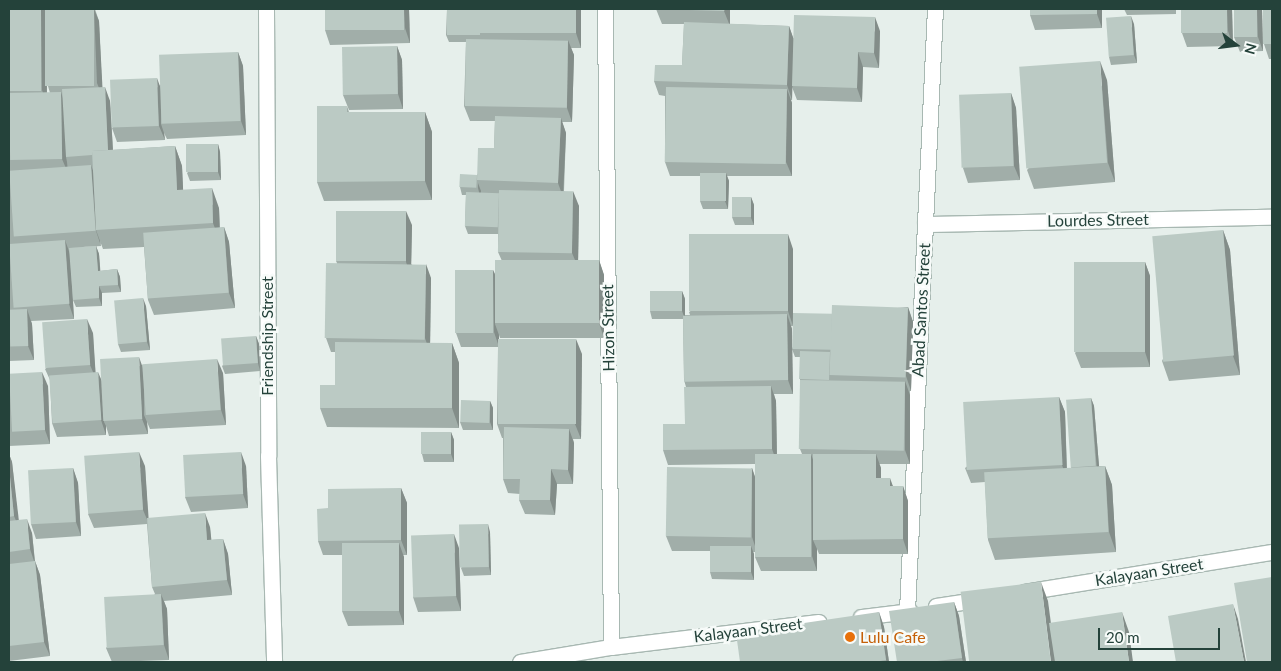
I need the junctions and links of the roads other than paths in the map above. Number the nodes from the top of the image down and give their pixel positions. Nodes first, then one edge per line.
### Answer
1 (266, 9) edge
2 (605, 9) edge
3 (935, 9) edge
4 (1272, 217) edge
5 (925, 224) junction
6 (1272, 552) edge
7 (1013, 594) edge
8 (994, 597) edge
9 (907, 611) junction
10 (611, 647) junction
11 (274, 662) edge
12 (520, 662) edge

1 - 11 street, Friendship Street
2 - 10 street, Hizon Street
3 - 5 street, Abad Santos Street
4 - 5 street, Lourdes Street
5 - 9 street, Abad Santos Street
6 - 7 street, Kalayaan Street
8 - 9 street, Kalayaan Street
9 - 10 street, Kalayaan Street
10 - 12 street, Kalayaan Street

